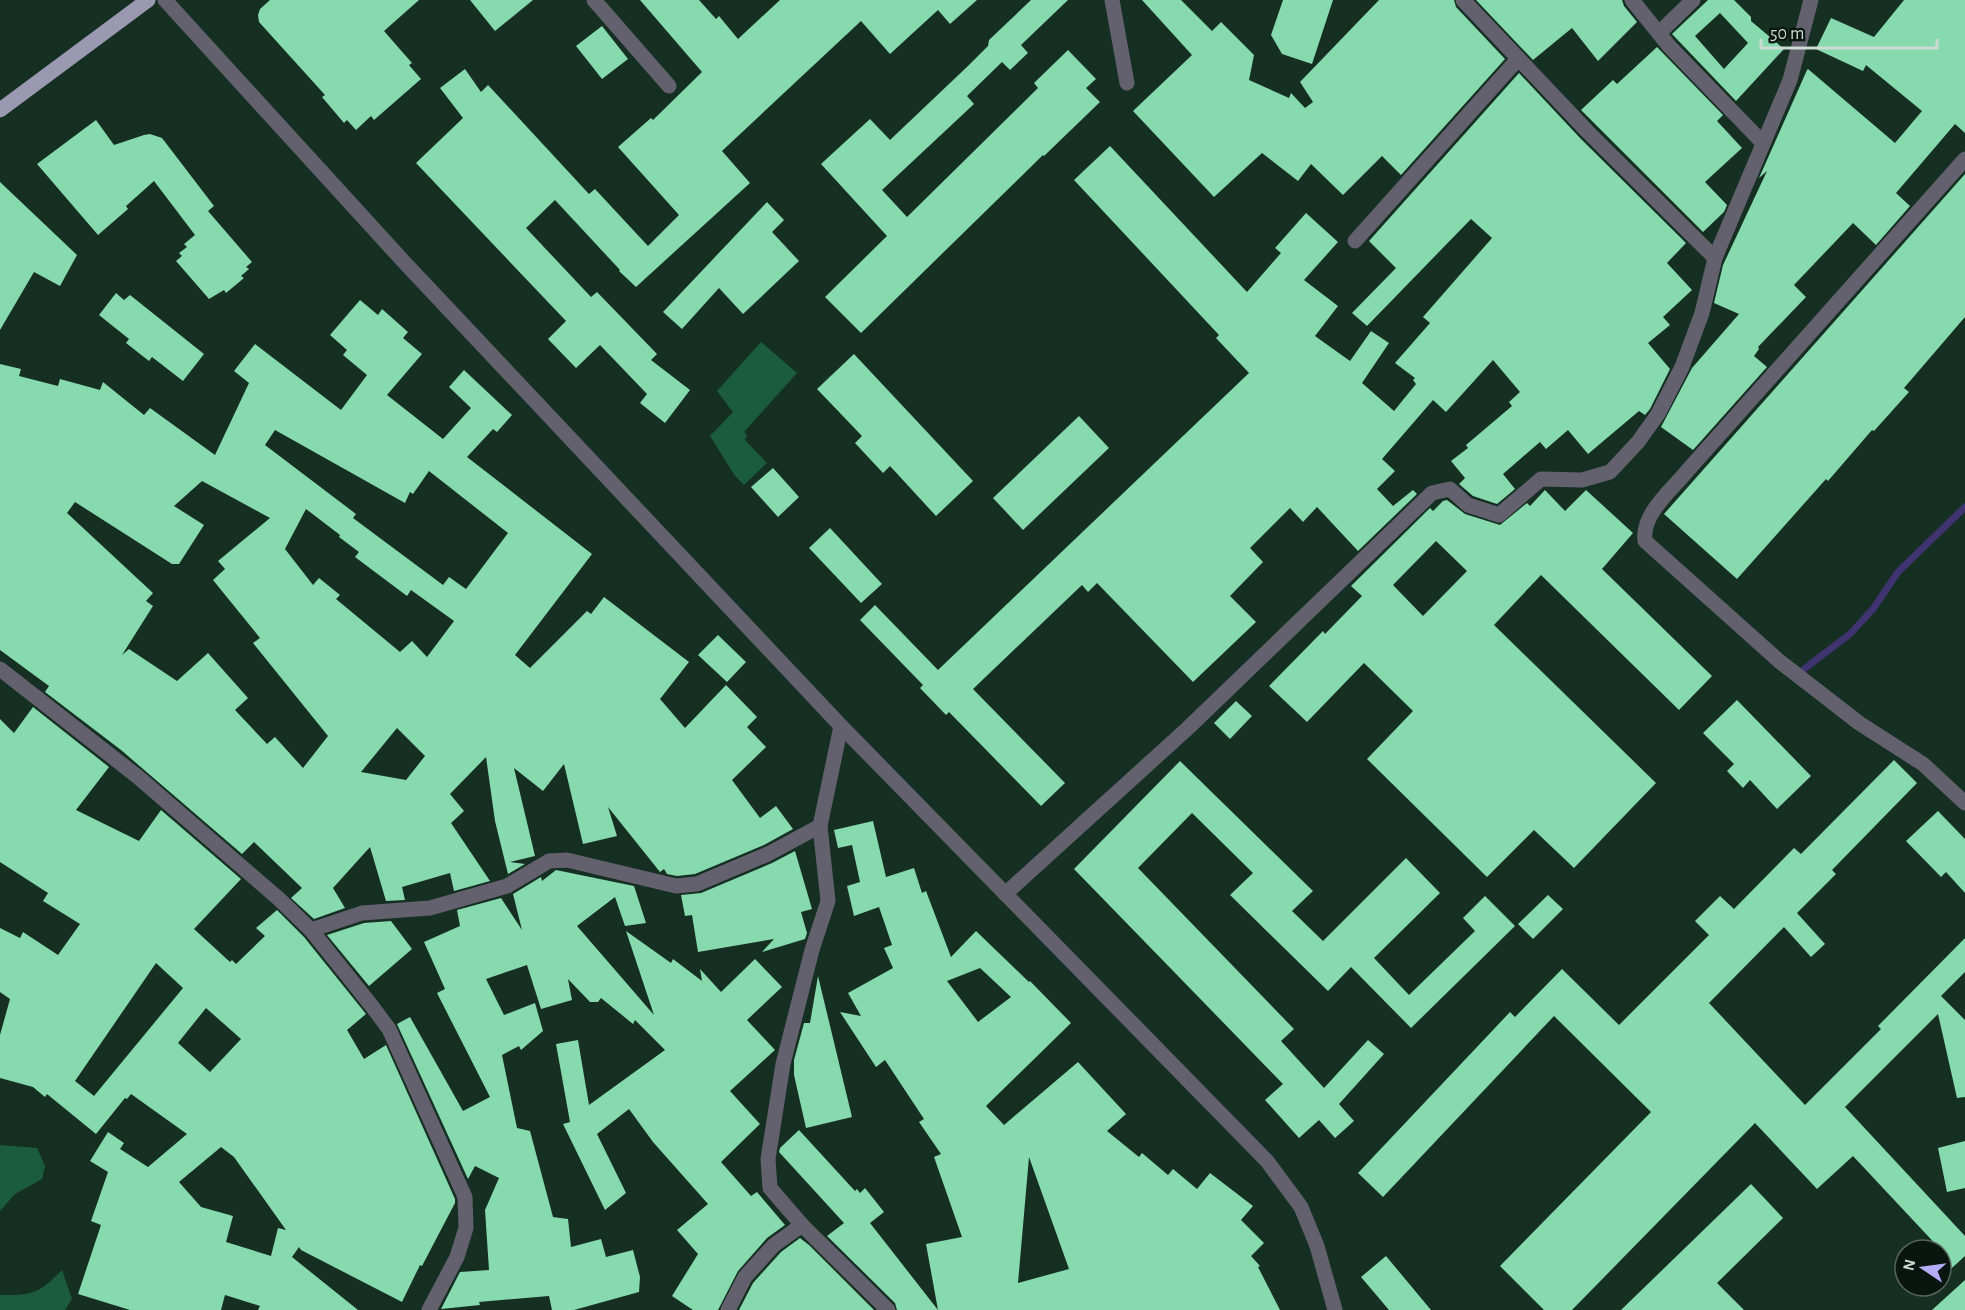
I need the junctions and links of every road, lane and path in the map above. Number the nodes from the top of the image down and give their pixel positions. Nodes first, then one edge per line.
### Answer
1 (148, 0) edge
2 (165, 0) edge
3 (594, 0) edge
4 (1112, 0) edge
5 (1463, 0) edge
6 (1632, 0) edge
7 (1693, 0) edge
8 (1811, 0) edge
9 (1659, 33) junction
10 (1518, 59) junction
11 (1128, 83) dead end
12 (669, 86) dead end
13 (0, 110) edge
14 (1763, 143) junction
15 (1965, 159) edge
16 (1355, 241) dead end
17 (1715, 258) junction
18 (0, 669) edge
19 (841, 726) junction
20 (1965, 803) edge
21 (820, 826) junction
22 (1005, 894) junction
23 (310, 930) junction
24 (802, 1225) junction
25 (429, 1310) edge
26 (728, 1310) edge
27 (888, 1310) edge
28 (1335, 1310) edge

1 - 13 main road
2 - 19 street
3 - 12 street
4 - 11 street
5 - 10 street
6 - 9 street
7 - 9 street
8 - 14 street
9 - 14 street
10 - 16 street
10 - 17 street
14 - 17 street
15 - 20 street
17 - 22 street
18 - 23 street
19 - 21 street
19 - 22 street
21 - 23 street
21 - 24 street
22 - 28 street
23 - 25 street
24 - 26 street
24 - 27 street

